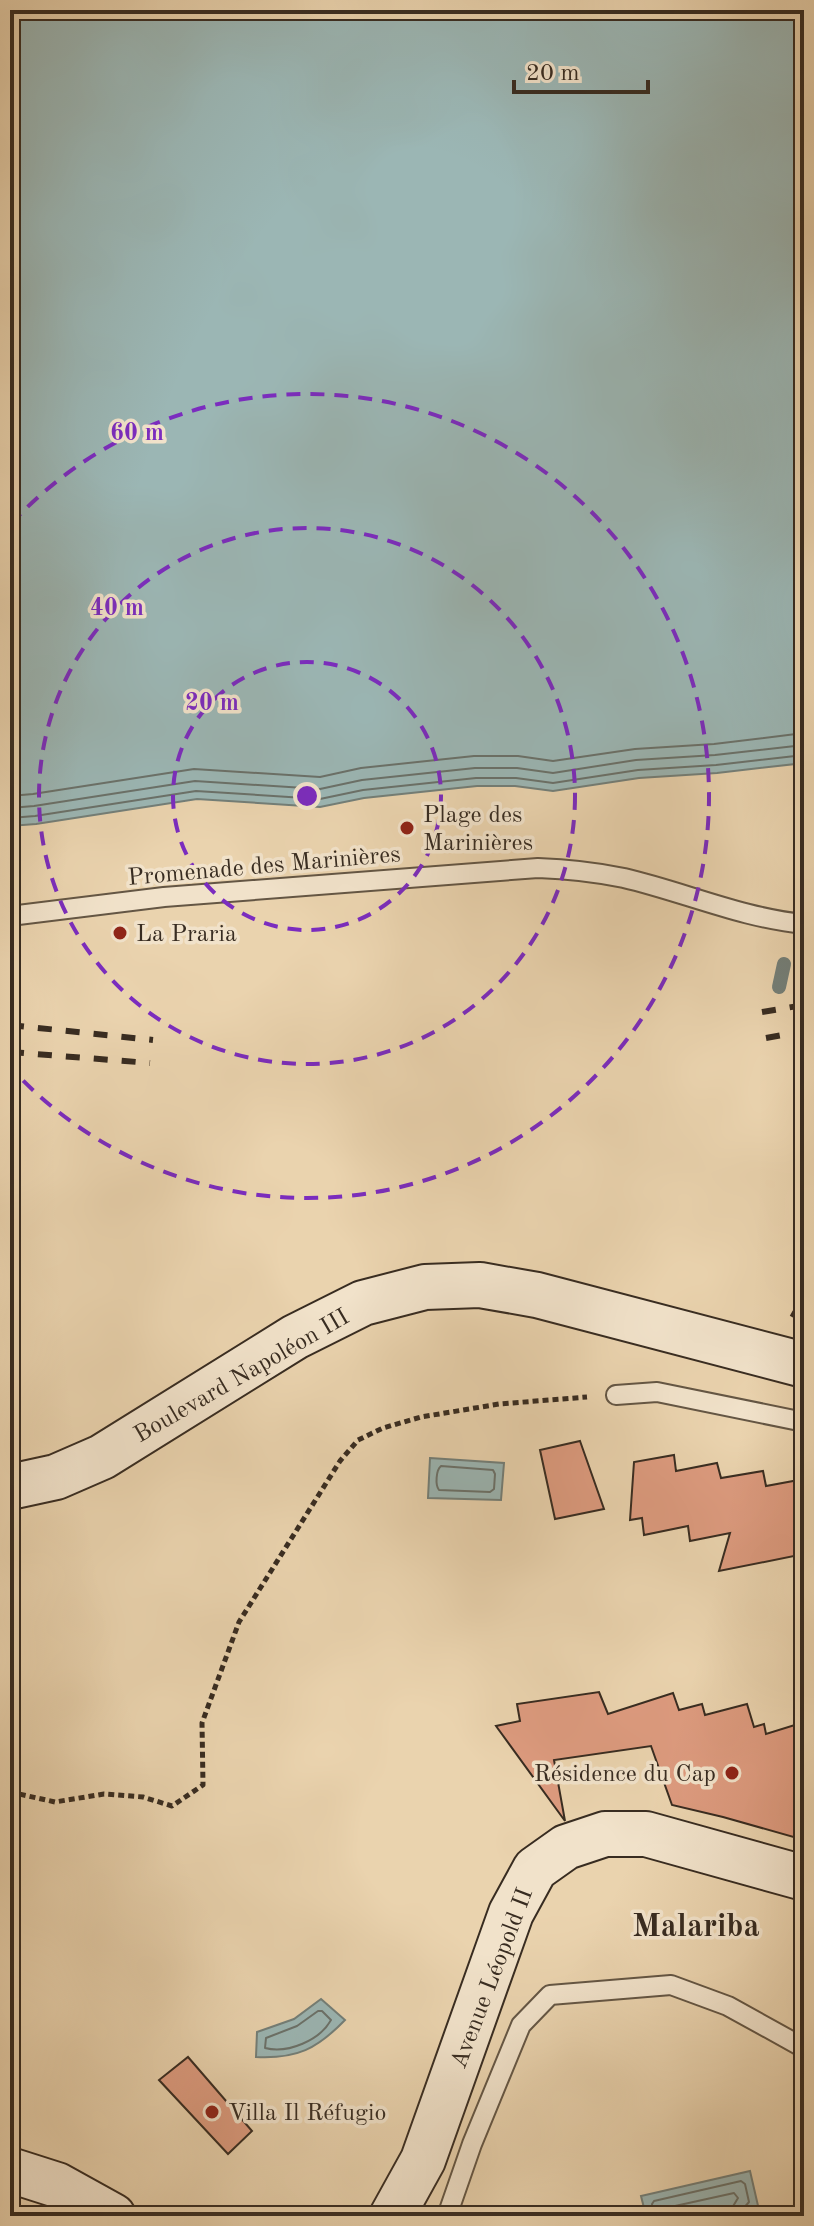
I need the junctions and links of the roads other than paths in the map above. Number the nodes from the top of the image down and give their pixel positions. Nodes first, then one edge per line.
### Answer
1 (10, 916) edge
2 (804, 924) edge
3 (804, 1365) edge
4 (616, 1395) road end
5 (804, 1422) edge
6 (10, 1487) edge
7 (804, 1878) edge
8 (804, 2048) edge
9 (10, 2170) edge
10 (113, 2216) edge
11 (392, 2216) edge
12 (447, 2216) edge

1 - 2 lane, Promenade des Marinières
3 - 6 main road, Boulevard Napoléon III
4 - 5 lane
7 - 11 main road, Avenue Léopold II
8 - 12 lane
9 - 10 main road

